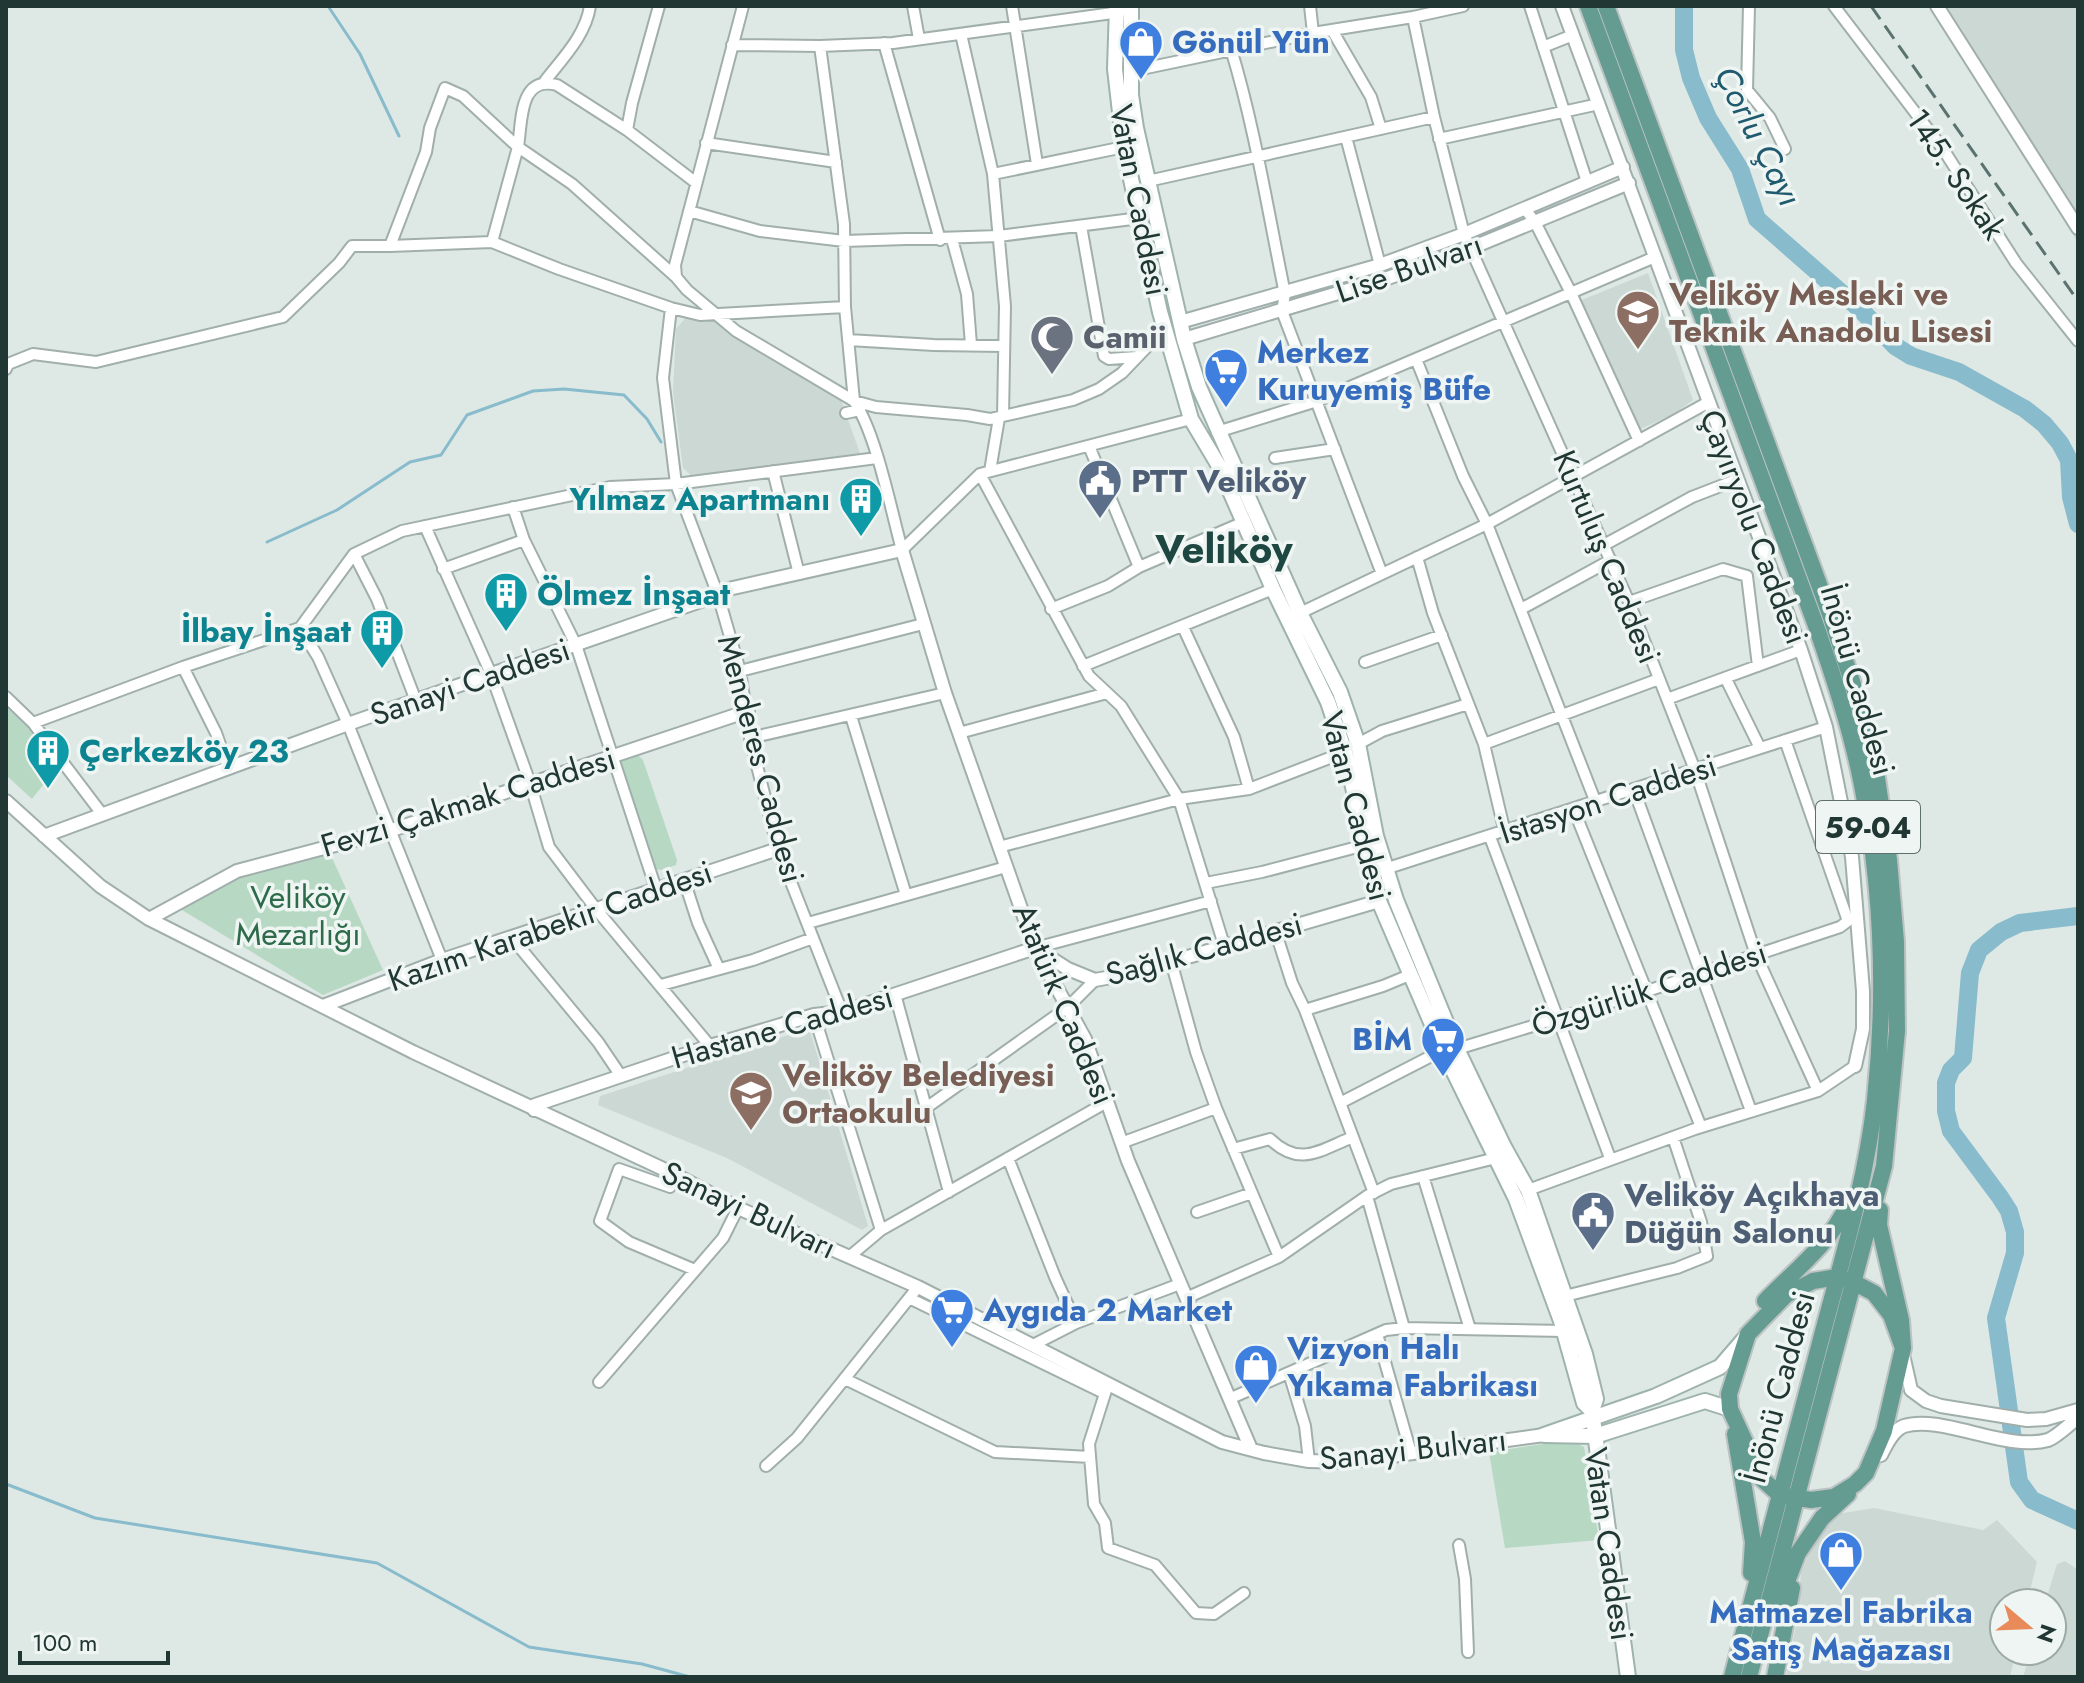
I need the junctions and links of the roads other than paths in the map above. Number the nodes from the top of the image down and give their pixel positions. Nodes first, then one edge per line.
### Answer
1 (590, 6) edge
2 (659, 6) edge
3 (743, 6) edge
4 (913, 6) edge
5 (1012, 6) edge
6 (1310, 6) edge
7 (1463, 6) edge
8 (1530, 6) edge
9 (1562, 6) edge
10 (1588, 6) edge
11 (1606, 6) edge
12 (1749, 6) edge
13 (1834, 6) edge
14 (1937, 6) edge
15 (1124, 9) edge
16 (1413, 17) junction
17 (1016, 25) junction
18 (1332, 30) junction
19 (1313, 33) junction
20 (961, 34) junction
21 (1573, 35) junction
22 (919, 39) junction
23 (884, 43) junction
24 (732, 45) junction
25 (820, 46) junction
26 (1543, 47) junction
27 (1231, 49) junction
28 (1132, 71) junction
29 (545, 81) junction
30 (1599, 104) junction
31 (1564, 113) junction
32 (1434, 117) junction
33 (1381, 129) junction
34 (627, 130) junction
35 (1346, 137) junction
36 (1439, 139) junction
37 (706, 143) junction
38 (518, 147) junction
39 (1124, 147) junction
40 (1785, 149) dead end
41 (1256, 157) junction
42 (836, 162) junction
43 (1037, 164) junction
44 (1623, 167) junction
45 (993, 174) junction
46 (1148, 181) junction
47 (695, 182) junction
48 (1587, 182) junction
49 (1629, 183) junction
50 (1525, 209) junction
51 (689, 211) junction
52 (1140, 218) junction
53 (1535, 222) junction
54 (1081, 226) junction
55 (2078, 228) edge
56 (1464, 234) junction
57 (999, 236) junction
58 (952, 239) junction
59 (940, 240) junction
60 (844, 241) junction
61 (492, 242) junction
62 (390, 246) junction
63 (1471, 248) junction
64 (1655, 257) junction
65 (1380, 265) junction
66 (676, 277) junction
67 (1391, 277) junction
68 (1571, 293) junction
69 (1285, 294) junction
70 (845, 307) junction
71 (671, 308) junction
72 (1282, 311) junction
73 (713, 313) junction
74 (1180, 322) junction
75 (1504, 322) junction
76 (1165, 328) junction
77 (1184, 339) junction
78 (848, 340) junction
79 (2078, 341) edge
80 (971, 345) junction
81 (1003, 346) junction
82 (1137, 357) junction
83 (1416, 359) junction
84 (6, 369) edge
85 (1317, 401) junction
86 (1707, 403) junction
87 (857, 406) junction
88 (846, 413) dead end
89 (1001, 417) junction
90 (1191, 419) junction
91 (1217, 432) junction
92 (1639, 441) junction
93 (1089, 446) junction
94 (1335, 449) junction
95 (877, 458) junction
96 (1275, 458) dead end
97 (773, 471) junction
98 (985, 472) junction
99 (1573, 477) junction
100 (1736, 480) junction
101 (676, 484) junction
102 (513, 507) junction
103 (1244, 522) junction
104 (1487, 524) junction
105 (425, 526) junction
106 (524, 540) junction
107 (1604, 545) junction
108 (902, 550) junction
109 (354, 554) junction
110 (1417, 557) junction
111 (1611, 560) junction
112 (1139, 567) junction
113 (443, 569) junction
114 (799, 574) junction
115 (1382, 574) junction
116 (1273, 589) junction
117 (718, 595) junction
118 (1629, 602) junction
119 (1051, 609) junction
120 (1521, 609) junction
121 (1300, 613) junction
122 (923, 624) junction
123 (1183, 627) junction
124 (300, 628) junction
125 (1442, 635) junction
126 (576, 645) junction
127 (1801, 650) junction
128 (1365, 662) dead end
129 (1083, 666) junction
130 (1758, 666) junction
131 (183, 667) junction
132 (740, 671) junction
133 (491, 674) junction
134 (1659, 679) junction
135 (1726, 679) junction
136 (945, 693) junction
137 (1107, 693) junction
138 (6, 697) edge
139 (1667, 699) junction
140 (416, 701) junction
141 (1468, 704) junction
142 (748, 711) junction
143 (1563, 714) junction
144 (851, 716) junction
145 (33, 723) junction
146 (348, 724) junction
147 (1826, 727) junction
148 (959, 733) junction
149 (750, 738) junction
150 (1785, 740) junction
151 (1484, 744) junction
152 (1351, 748) junction
153 (1760, 748) junction
154 (612, 757) junction
155 (228, 767) junction
156 (1695, 770) junction
157 (530, 783) junction
158 (1249, 789) junction
159 (1634, 790) junction
160 (1179, 799) junction
161 (6, 801) edge
162 (1596, 803) junction
163 (1574, 810) junction
164 (102, 814) junction
165 (392, 830) junction
166 (1505, 833) junction
167 (44, 836) junction
168 (1490, 837) junction
169 (1365, 845) junction
170 (999, 847) junction
171 (778, 849) junction
172 (1006, 867) junction
173 (1390, 876) junction
174 (684, 880) junction
175 (1206, 883) junction
176 (656, 889) junction
177 (1377, 894) junction
178 (906, 895) junction
179 (1211, 901) junction
180 (596, 909) junction
181 (149, 919) junction
182 (808, 923) junction
183 (1275, 930) junction
184 (512, 938) junction
185 (813, 938) junction
186 (1224, 945) junction
187 (1035, 948) junction
188 (1756, 955) junction
189 (442, 960) junction
190 (1171, 961) junction
191 (719, 969) junction
192 (1412, 974) junction
193 (1699, 974) junction
194 (1095, 980) junction
195 (661, 985) junction
196 (1647, 991) junction
197 (895, 994) junction
198 (323, 1006) junction
199 (1068, 1007) junction
200 (1305, 1010) junction
201 (842, 1012) junction
202 (814, 1015) junction
203 (1558, 1018) junction
204 (710, 1046) junction
205 (1450, 1049) junction
206 (1855, 1066) joint
207 (621, 1076) junction
208 (1818, 1091) junction
209 (1107, 1102) junction
210 (1340, 1103) junction
211 (926, 1108) junction
212 (1216, 1108) junction
213 (534, 1110) junction
214 (1751, 1111) junction
215 (1701, 1127) junction
216 (1353, 1137) junction
217 (1673, 1137) junction
218 (1121, 1143) junction
219 (1233, 1149) junction
220 (631, 1155) junction
221 (1008, 1158) junction
222 (1496, 1158) junction
223 (1610, 1158) junction
224 (1865, 1161) junction
225 (1884, 1166) junction
226 (625, 1171) junction
227 (674, 1174) junction
228 (1423, 1176) junction
229 (1528, 1190) junction
230 (949, 1192) junction
231 (1252, 1193) junction
232 (1371, 1194) junction
233 (738, 1208) junction
234 (1197, 1212) dead end
235 (881, 1230) junction
236 (849, 1257) junction
237 (1279, 1257) junction
238 (695, 1270) junction
239 (1837, 1277) junction
240 (1855, 1283) junction
241 (1180, 1284) junction
242 (918, 1287) junction
243 (1565, 1296) junction
244 (909, 1298) junction
245 (1186, 1298) junction
246 (1076, 1323) junction
247 (1404, 1328) junction
248 (1470, 1329) junction
249 (1564, 1331) junction
250 (1377, 1334) junction
251 (1748, 1334) junction
252 (1033, 1345) junction
253 (1903, 1348) junction
254 (1289, 1373) junction
255 (845, 1379) junction
256 (599, 1382) dead end
257 (1106, 1388) junction
258 (1229, 1399) junction
259 (1730, 1409) junction
260 (2078, 1410) edge
261 (1592, 1414) junction
262 (2078, 1418) edge
263 (2065, 1427) junction
264 (2078, 1434) edge
265 (1544, 1435) junction
266 (1595, 1436) junction
267 (1251, 1449) junction
268 (1411, 1453) junction
269 (1090, 1457) junction
270 (1309, 1461) junction
271 (766, 1466) dead end
272 (1866, 1473) junction
273 (1788, 1497) junction
274 (1459, 1545) dead end
275 (1798, 1553) junction
276 (1244, 1593) dead end
277 (1468, 1652) dead end
278 (1628, 1677) edge
279 (1732, 1677) edge
280 (1749, 1677) edge
281 (1775, 1677) edge

1 - 29 street
2 - 34 street
3 - 24 street
4 - 22 street
5 - 17 street
6 - 19 street
7 - 16 street
8 - 26 street
9 - 21 street, Çayıryolu Caddesi
10 - 224 main road, İnönü Caddesi / 59-04
11 - 225 main road, 59-04
12 - 40 street
13 - 79 street, 145. Sokak
14 - 55 street
15 - 17 street
15 - 28 main road, Vatan Caddesi
15 - 39 main road, Vatan Caddesi
16 - 18 street
16 - 32 street, Kurtuluş Caddesi
17 - 20 street
17 - 43 street
18 - 19 street
18 - 33 street
19 - 27 street
20 - 22 street
20 - 45 street
21 - 26 street
21 - 30 street, Çayıryolu Caddesi
22 - 23 street
23 - 25 street
23 - 59 street
24 - 25 street
24 - 37 street
25 - 42 street
26 - 31 street
27 - 28 street
27 - 41 street
28 - 46 main road, Vatan Caddesi
29 - 34 street
29 - 38 street
30 - 31 street
30 - 44 street, Çayıryolu Caddesi
31 - 36 street
31 - 48 street
32 - 33 street
32 - 36 street, Kurtuluş Caddesi
33 - 35 street
34 - 47 street
35 - 41 street
35 - 65 street
36 - 56 street, Kurtuluş Caddesi
37 - 42 street
37 - 47 street
38 - 61 street
38 - 62 street
38 - 66 street
39 - 43 street
39 - 52 main road, Vatan Caddesi
41 - 46 street
41 - 69 street
42 - 60 street
43 - 45 street
44 - 48 street, Lise Bulvarı
44 - 49 street, Çayıryolu Caddesi
45 - 57 street
46 - 74 main road, Vatan Caddesi
47 - 51 street
48 - 50 street, Lise Bulvarı
49 - 53 street, Lise Bulvarı
49 - 64 street, Çayıryolu Caddesi
50 - 53 street
50 - 56 street, Lise Bulvarı
51 - 60 street
51 - 66 street
52 - 54 street
52 - 76 main road, Vatan Caddesi
53 - 63 street, Lise Bulvarı
53 - 68 street
54 - 57 street
54 - 82 street
56 - 63 street, Kurtuluş Caddesi
56 - 65 street, Lise Bulvarı
57 - 58 street
57 - 81 street
58 - 59 street
58 - 80 street
59 - 60 street
60 - 70 street
61 - 62 street
61 - 71 street
62 - 84 street
63 - 67 street, Lise Bulvarı
63 - 75 street, Kurtuluş Caddesi
64 - 68 street
64 - 86 street, Çayıryolu Caddesi
65 - 67 street
65 - 69 street, Lise Bulvarı
66 - 73 street
67 - 72 street, Lise Bulvarı
68 - 75 street
68 - 92 street
69 - 72 street
69 - 74 street, Lise Bulvarı
70 - 73 street
70 - 78 street
71 - 73 street
71 - 101 street, Menderes Caddesi
72 - 77 street, Lise Bulvarı
72 - 85 street
73 - 87 street
74 - 77 main road, Vatan Caddesi
75 - 83 street
75 - 99 street, Kurtuluş Caddesi
76 - 82 street
76 - 90 main road, Vatan Caddesi
77 - 91 main road, Vatan Caddesi
78 - 80 street
78 - 87 street
80 - 81 street
81 - 89 street
82 - 89 street
83 - 85 street
83 - 104 street
85 - 91 street
85 - 94 street
86 - 92 street
86 - 100 street, Çayıryolu Caddesi
87 - 88 street
87 - 89 street
87 - 95 street
89 - 98 street
90 - 93 street
90 - 103 main road, Vatan Caddesi
91 - 121 main road, Vatan Caddesi
92 - 99 street
93 - 98 street
93 - 112 street
94 - 96 street
94 - 115 street
95 - 97 street
95 - 108 street
97 - 101 street
97 - 114 street
98 - 108 street
98 - 119 street
99 - 104 street
99 - 107 street, Kurtuluş Caddesi
100 - 107 street
100 - 127 street, Çayıryolu Caddesi
101 - 102 street
101 - 117 street, Menderes Caddesi
102 - 105 street
102 - 106 street
103 - 112 street
103 - 116 main road, Vatan Caddesi
104 - 110 street
104 - 120 street
105 - 109 street
105 - 113 street
106 - 113 street
106 - 126 street
107 - 111 street, Kurtuluş Caddesi
108 - 114 street, Sanayi Caddesi
108 - 122 street, Atatürk Caddesi
109 - 124 street
109 - 140 street
110 - 115 street
110 - 125 street
111 - 118 street, Kurtuluş Caddesi
111 - 120 street
112 - 119 street
113 - 133 street
114 - 117 street, Sanayi Caddesi
115 - 121 street
116 - 123 street
116 - 152 main road, Vatan Caddesi
117 - 126 street, Sanayi Caddesi
117 - 132 street, Menderes Caddesi
118 - 130 street
118 - 134 street, Kurtuluş Caddesi
119 - 129 street
120 - 143 street
121 - 152 main road, Vatan Caddesi
122 - 132 street
122 - 136 street, Atatürk Caddesi
123 - 129 street
123 - 158 street
124 - 131 street
124 - 146 street
125 - 128 street
125 - 141 street
126 - 133 street, Sanayi Caddesi
126 - 154 street
127 - 130 street
127 - 147 street, Çayıryolu Caddesi
129 - 137 street
130 - 135 street
131 - 145 street
131 - 155 street
132 - 142 street, Menderes Caddesi
133 - 140 street, Sanayi Caddesi
133 - 157 street
134 - 139 street, Kurtuluş Caddesi
134 - 143 street
135 - 139 street
135 - 153 street
136 - 144 street
136 - 148 street, Atatürk Caddesi
137 - 148 street
137 - 160 street
138 - 145 street
139 - 156 street, Kurtuluş Caddesi
140 - 146 street, Sanayi Caddesi
141 - 151 street
141 - 152 street
142 - 149 street, Menderes Caddesi
142 - 154 street, Fevzi Çakmak Caddesi
143 - 151 street
143 - 162 street
144 - 149 street
144 - 178 street
145 - 164 street
146 - 155 street, Sanayi Caddesi
146 - 165 street
147 - 150 street, İstasyon Caddesi
147 - 206 street, Çayıryolu Caddesi
148 - 170 street, Atatürk Caddesi
149 - 171 street, Menderes Caddesi
150 - 153 street, İstasyon Caddesi
150 - 188 street, Özgürlük Caddesi
151 - 166 street
152 - 158 street
152 - 169 main road, Vatan Caddesi
152 - 173 main road, Vatan Caddesi
153 - 156 street, İstasyon Caddesi
154 - 157 street, Fevzi Çakmak Caddesi
154 - 176 street
155 - 164 street, Sanayi Caddesi
156 - 159 street, İstasyon Caddesi
156 - 188 street, Kurtuluş Caddesi
157 - 165 street, Fevzi Çakmak Caddesi
157 - 180 street
158 - 160 street
159 - 162 street, İstasyon Caddesi
159 - 193 street
160 - 170 street
160 - 175 street
161 - 167 street, Sanayi Bulvarı
162 - 163 street, İstasyon Caddesi
163 - 166 street, İstasyon Caddesi
163 - 196 street
164 - 167 street, Sanayi Caddesi
165 - 181 street, Fevzi Çakmak Caddesi
165 - 189 street
166 - 168 street, İstasyon Caddesi
167 - 181 street, Sanayi Bulvarı
168 - 173 street, İstasyon Caddesi
168 - 203 street
169 - 175 street
169 - 177 main road, Vatan Caddesi
170 - 172 street, Atatürk Caddesi
171 - 174 street, Kazım Karabekir Caddesi
171 - 182 street, Menderes Caddesi
172 - 178 street
172 - 187 street, Atatürk Caddesi
173 - 177 main road
173 - 205 main road, Vatan Caddesi
174 - 176 street, Kazım Karabekir Caddesi
174 - 191 street
175 - 179 street
176 - 180 street, Kazım Karabekir Caddesi
177 - 183 street, Sağlık Caddesi
177 - 192 main road, Vatan Caddesi
178 - 182 street
179 - 186 street
179 - 187 street
180 - 184 street, Kazım Karabekir Caddesi
180 - 195 street
181 - 198 street, Sanayi Bulvarı
182 - 185 street, Menderes Caddesi
183 - 186 street, Sağlık Caddesi
183 - 200 street
184 - 189 street, Kazım Karabekir Caddesi
184 - 207 street
185 - 191 street
185 - 201 street, Menderes Caddesi
186 - 190 street, Sağlık Caddesi
187 - 194 street, Sağlık Caddesi
187 - 197 street, Hastane Caddesi
187 - 199 street, Atatürk Caddesi
188 - 193 street, Özgürlük Caddesi
188 - 208 street, Kurtuluş Caddesi
189 - 198 street, Kazım Karabekir Caddesi
190 - 194 street, Sağlık Caddesi
190 - 212 street
191 - 195 street
192 - 200 street
192 - 205 main road, Vatan Caddesi
193 - 196 street, Özgürlük Caddesi
193 - 214 street
194 - 199 street
195 - 204 street
196 - 203 street, Özgürlük Caddesi
196 - 215 street
197 - 201 street, Hastane Caddesi
197 - 211 street
198 - 213 street, Sanayi Bulvarı
199 - 209 street, Atatürk Caddesi
199 - 211 street
200 - 210 street
201 - 202 street, Hastane Caddesi
202 - 204 street, Hastane Caddesi
202 - 235 street
203 - 205 street, Özgürlük Caddesi
203 - 223 street
204 - 207 street, Hastane Caddesi
205 - 210 street, Özgürlük Caddesi
205 - 222 main road, Vatan Caddesi
205 - 229 main road, Vatan Caddesi
206 - 208 street
207 - 213 street, Hastane Caddesi
208 - 214 street
209 - 218 street, Atatürk Caddesi
209 - 221 street
210 - 216 street
211 - 230 street
212 - 218 street
212 - 219 street
213 - 220 street, Sanayi Bulvarı
214 - 215 street
215 - 217 street
216 - 219 street
216 - 232 street
217 - 223 street
217 - 243 street
218 - 241 street, Atatürk Caddesi
219 - 231 street
220 - 226 street
220 - 227 street, Sanayi Bulvarı
221 - 230 street
221 - 246 street
222 - 228 street
222 - 249 main road, Vatan Caddesi
223 - 229 street
224 - 239 main road, İnönü Caddesi / 59-04
224 - 251 main road
225 - 240 main road, 59-04
225 - 253 main road
226 - 227 street
226 - 238 street
227 - 233 street, Sanayi Bulvarı
228 - 232 street
228 - 248 street
229 - 243 main road, Vatan Caddesi
230 - 235 street
231 - 234 street
231 - 237 street
232 - 237 street
232 - 247 street
233 - 236 street, Sanayi Bulvarı
233 - 238 street
235 - 236 street
236 - 242 street, Sanayi Bulvarı
237 - 245 street
238 - 256 street
239 - 240 main road
239 - 251 main road
239 - 273 main road, İnönü Caddesi / 59-04
240 - 253 main road
240 - 273 main road, 59-04
241 - 245 street, Atatürk Caddesi
241 - 246 street
242 - 244 street
242 - 252 street, Sanayi Bulvarı
243 - 261 main road, Vatan Caddesi
244 - 255 street
244 - 257 street
245 - 258 street, Atatürk Caddesi
246 - 252 street
247 - 248 street
247 - 250 street
248 - 249 street
249 - 261 main road, Vatan Caddesi
250 - 254 street
250 - 268 street
251 - 259 main road
251 - 261 main road
252 - 257 street, Sanayi Bulvarı
253 - 260 street
253 - 272 main road
254 - 258 street
254 - 270 street
255 - 269 street
255 - 271 street
257 - 267 street, Sanayi Bulvarı
257 - 269 street
258 - 267 street, Atatürk Caddesi
259 - 266 main road
259 - 273 main road
259 - 279 main road
261 - 265 main road
261 - 266 main road, Vatan Caddesi
262 - 263 street
263 - 264 street
263 - 272 street
265 - 266 main road
265 - 268 street, Sanayi Bulvarı
266 - 278 main road, Vatan Caddesi
267 - 270 street, Sanayi Bulvarı
268 - 270 street, Sanayi Bulvarı
269 - 276 street
272 - 273 main road
272 - 275 main road
273 - 279 main road, İnönü Caddesi / 59-04
273 - 280 main road, 59-04
274 - 277 street
275 - 280 main road
275 - 281 main road

